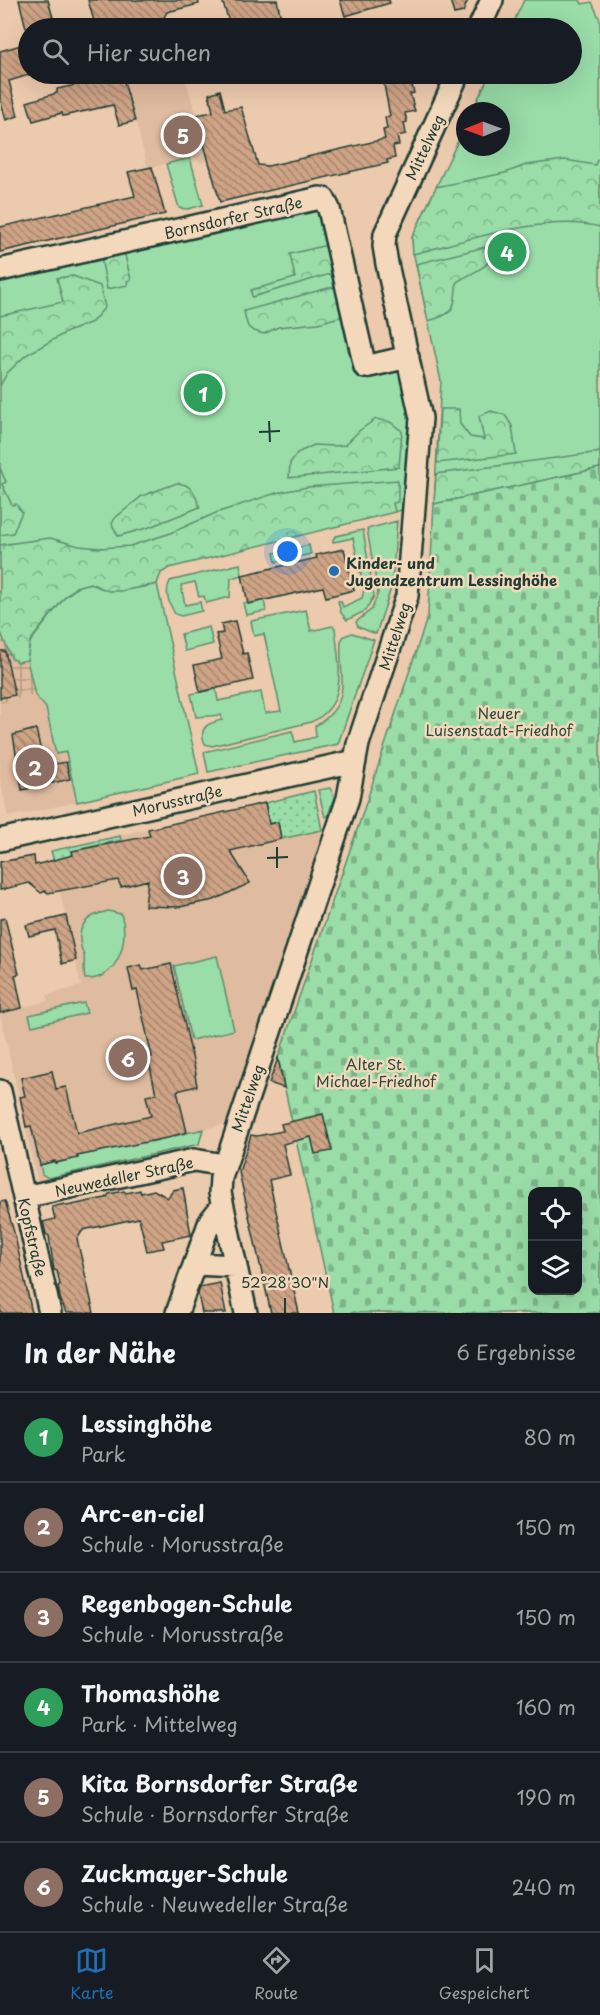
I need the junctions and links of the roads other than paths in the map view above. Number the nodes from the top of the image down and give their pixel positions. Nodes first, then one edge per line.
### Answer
1 (492, 0) edge
2 (484, 18) edge
3 (453, 84) edge
4 (0, 270) edge
5 (408, 357) junction
6 (355, 761) junction
7 (0, 840) edge
8 (0, 1091) edge
9 (224, 1165) junction
10 (24, 1197) junction
11 (221, 1200) junction
12 (195, 1264) junction
13 (236, 1266) junction
14 (50, 1313) edge
15 (177, 1313) edge
16 (246, 1313) edge

1 - 2 street
3 - 5 street, Mittelweg
4 - 5 street, Bornsdorfer Straße
5 - 6 street, Mittelweg
6 - 7 street, Morusstraße
6 - 9 street, Mittelweg
8 - 10 street, Kopfstraße
9 - 10 street, Neuwedeller Straße
9 - 11 street, Mittelweg
10 - 14 street, Kopfstraße
11 - 12 street, Mittelweg
11 - 13 street
12 - 13 street
12 - 15 street, Mittelweg
13 - 16 street

